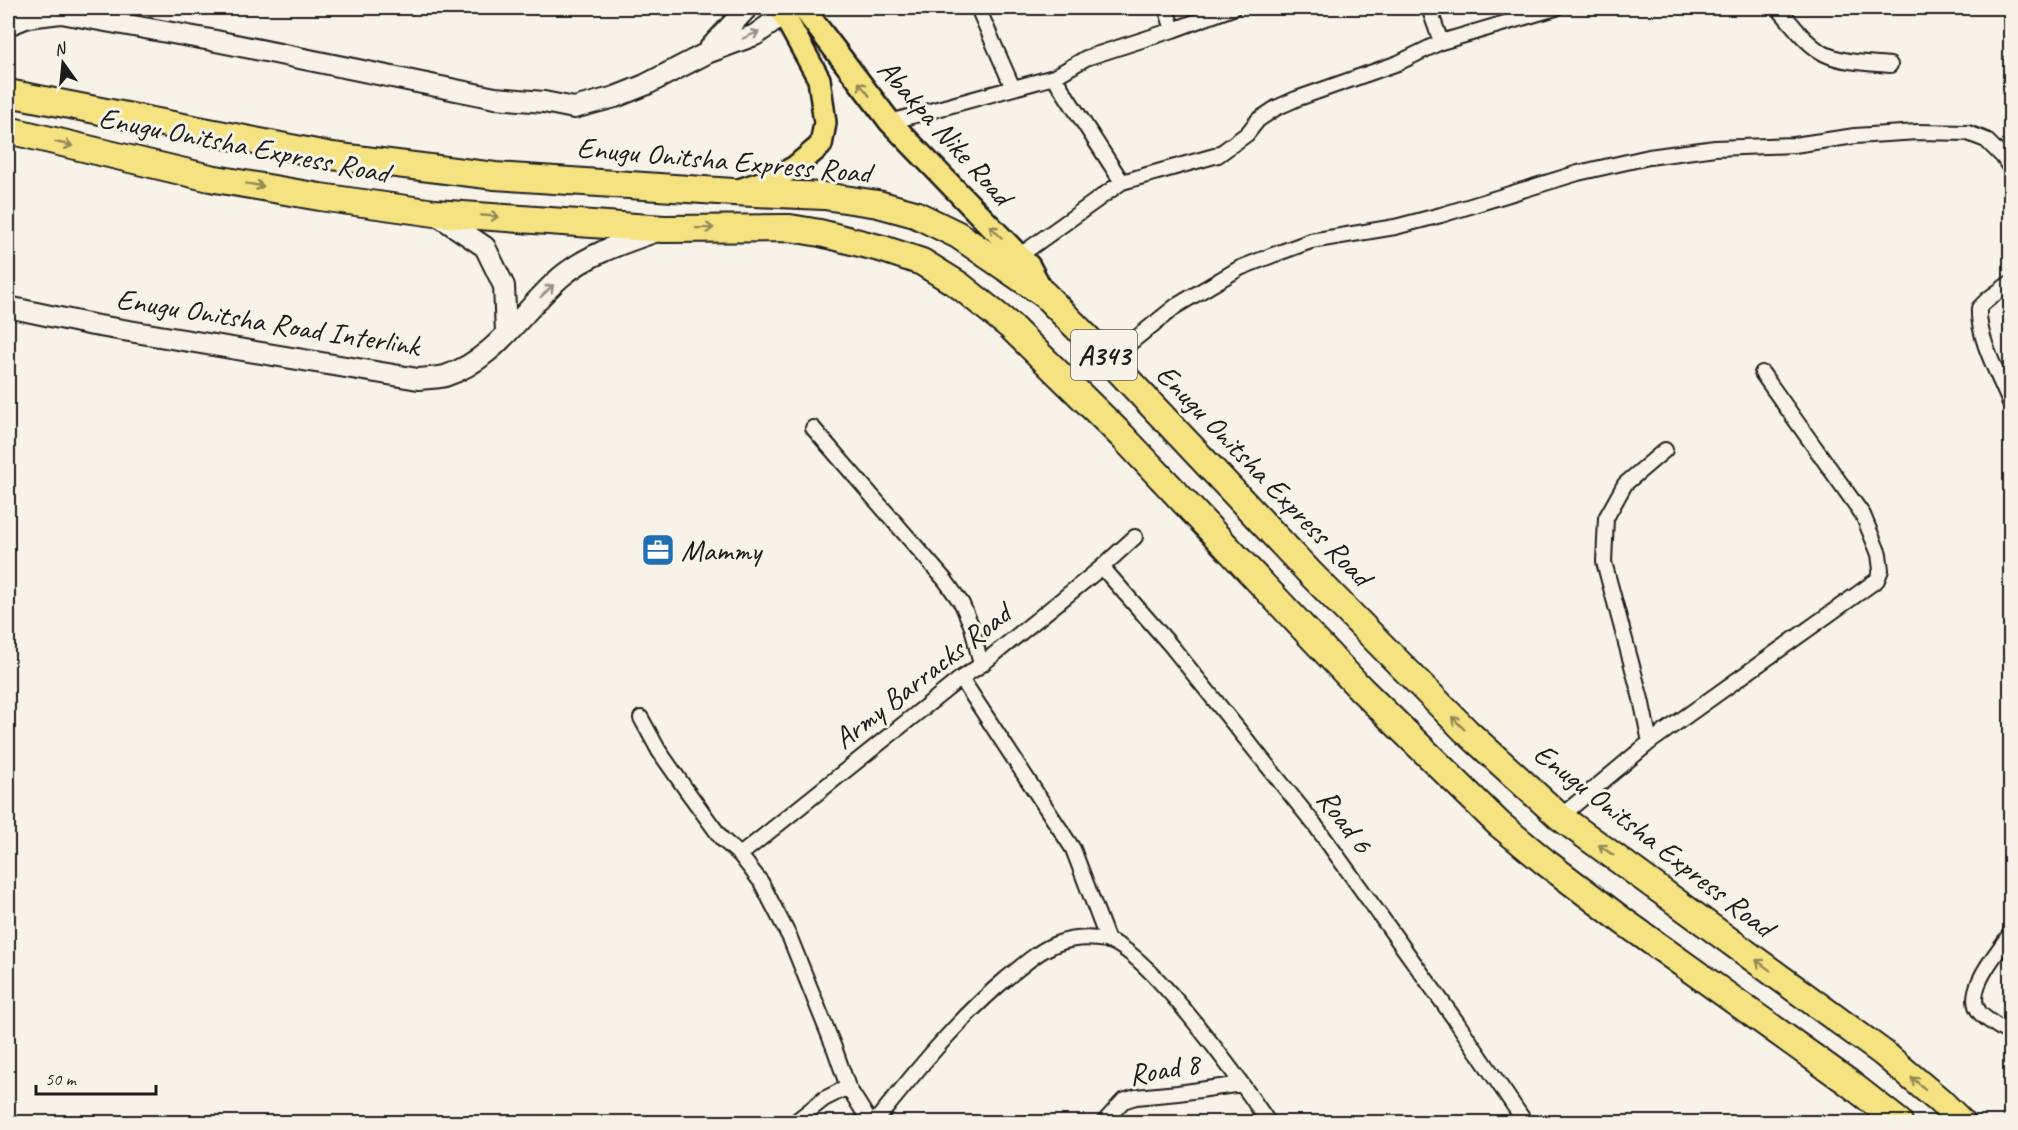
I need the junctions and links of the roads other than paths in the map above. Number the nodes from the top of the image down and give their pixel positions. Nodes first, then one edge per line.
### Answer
1 (747, 8) edge
2 (978, 8) edge
3 (1166, 8) edge
4 (1233, 8) edge
5 (1429, 8) edge
6 (1556, 8) edge
7 (1778, 8) edge
8 (789, 13) edge
9 (8, 25) edge
10 (1173, 30) junction
11 (1441, 42) junction
12 (706, 53) junction
13 (1890, 65) dead end
14 (1054, 76) junction
15 (1013, 88) junction
16 (8, 93) edge
17 (890, 122) junction
18 (8, 130) edge
19 (2010, 168) edge
20 (1122, 182) junction
21 (733, 192) junction
22 (435, 213) junction
23 (664, 229) junction
24 (1019, 256) junction
25 (2010, 283) edge
26 (1044, 294) junction
27 (8, 307) edge
28 (507, 333) junction
29 (1109, 360) junction
30 (1762, 373) dead end
31 (2010, 403) edge
32 (813, 428) dead end
33 (1665, 450) dead end
34 (1135, 537) dead end
35 (1102, 567) junction
36 (981, 665) junction
37 (961, 678) junction
38 (641, 718) dead end
39 (1650, 742) junction
40 (1560, 817) junction
41 (740, 855) junction
42 (2010, 934) edge
43 (1108, 940) junction
44 (2010, 1034) edge
45 (1242, 1084) junction
46 (848, 1088) junction
47 (795, 1122) edge
48 (870, 1122) edge
49 (875, 1122) edge
50 (1104, 1122) edge
51 (1268, 1122) edge
52 (1525, 1122) edge
53 (1899, 1122) edge
54 (1961, 1122) edge

1 - 12 street
2 - 15 street
3 - 10 street
4 - 10 street
5 - 11 street
6 - 11 street
7 - 13 street
12 -> 8 street
17 -> 8 main road, Abakpa Nike Road
8 - 21 main road
9 - 12 street
10 - 14 street
11 - 20 street
14 - 15 street
14 - 20 street
15 - 17 street
16 - 21 highway, Enugu Onitsha Express Road / A343
24 -> 17 main road, Abakpa Nike Road
18 -> 22 highway, Enugu Onitsha Express Road / A343
19 - 29 street
20 - 24 street
21 - 26 highway, Enugu Onitsha Express Road / A343
22 -> 23 highway, Enugu Onitsha Express Road / A343
22 - 28 street
28 -> 23 street, Enugu Onitsha Road Interlink
23 -> 53 highway, Enugu Onitsha Express Road / A343
24 - 26 main road, Abakpa Nike Road
25 - 31 street
26 - 29 highway, Enugu Onitsha Express Road / A343
27 - 28 street, Enugu Onitsha Road Interlink
40 -> 29 highway, Enugu Onitsha Express Road / A343
30 - 39 street
32 - 36 street
33 - 39 street
34 - 35 street, Army Barracks Road
35 - 36 street, Army Barracks Road
35 - 52 street, Road 6
36 - 37 street, Army Barracks Road
37 - 41 street, Army Barracks Road
37 - 43 street
38 - 41 street
39 - 40 street
54 -> 40 highway, Enugu Onitsha Express Road / A343
41 - 46 street
42 - 44 street
43 - 45 street
43 - 49 street
45 - 50 street, Road 8
45 - 51 street
46 - 47 street
46 - 48 street

